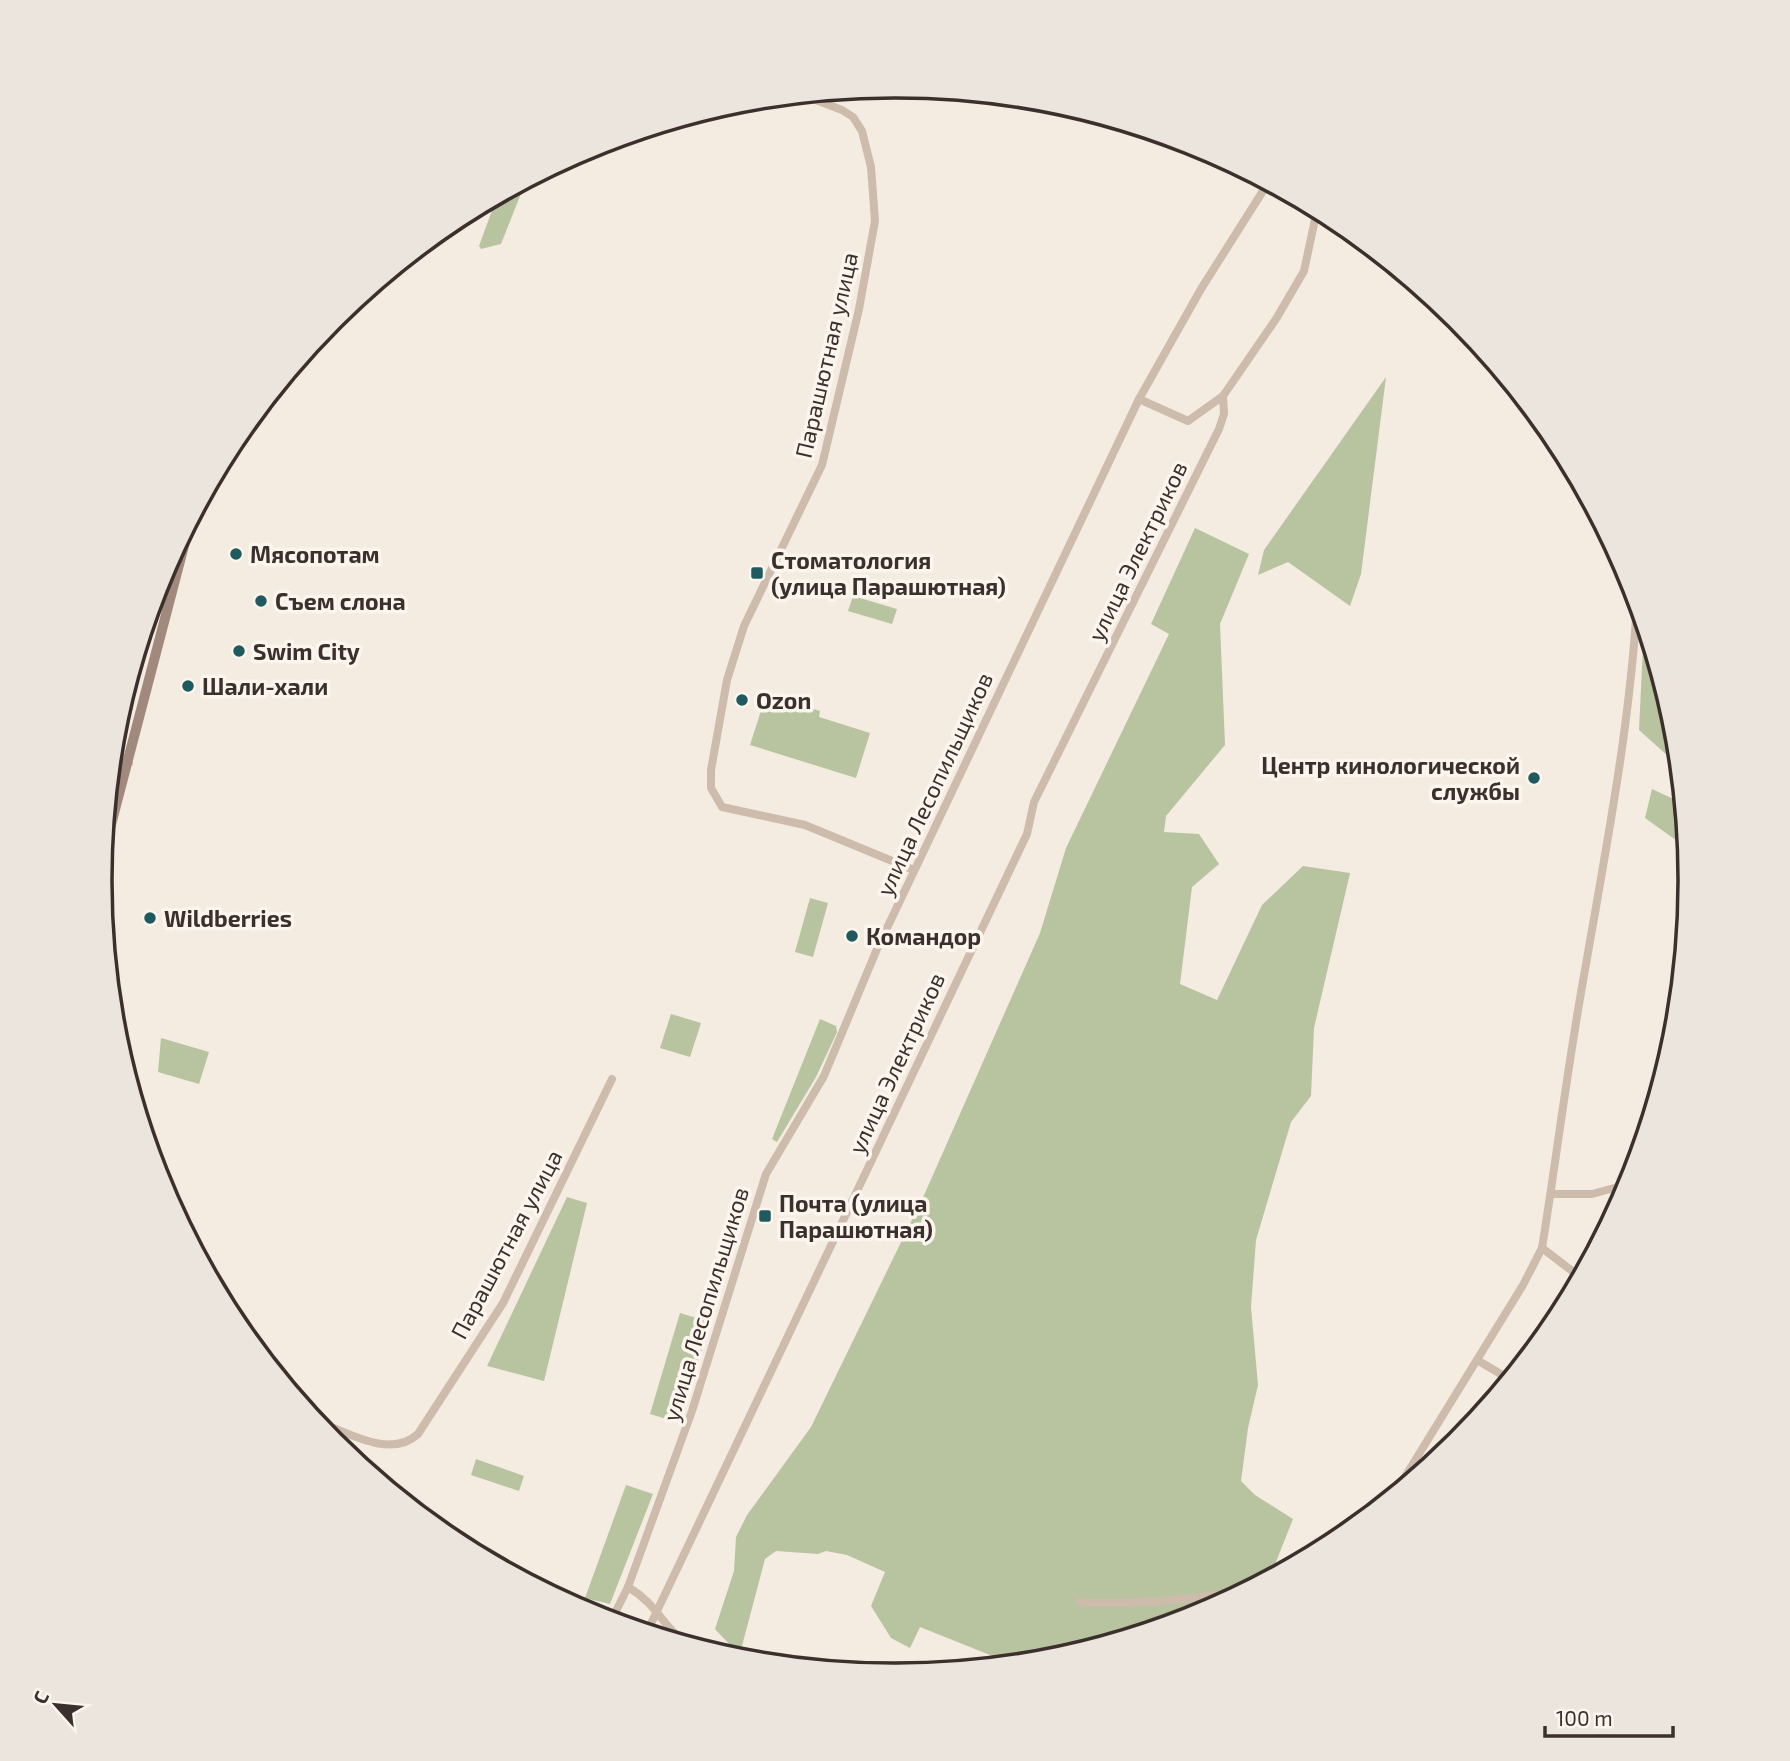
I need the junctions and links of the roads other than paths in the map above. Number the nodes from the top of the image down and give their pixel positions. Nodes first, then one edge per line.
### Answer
1 (822, 102) edge
2 (1263, 191) edge
3 (1314, 220) edge
4 (1223, 396) junction
5 (1139, 399) junction
6 (180, 564) edge
7 (1636, 628) edge
8 (122, 763) edge
9 (129, 763) junction
10 (116, 810) edge
11 (914, 870) junction
12 (612, 1079) dead end
13 (1614, 1188) edge
14 (1551, 1194) junction
15 (1542, 1248) junction
16 (1573, 1272) edge
17 (1476, 1360) junction
18 (1501, 1375) edge
19 (337, 1429) edge
20 (1408, 1471) edge
21 (628, 1587) junction
22 (1204, 1598) edge
23 (1080, 1602) dead end
24 (657, 1610) junction
25 (616, 1611) edge
26 (651, 1623) edge
27 (667, 1628) edge

1 - 11 street, Парашютная улица
2 - 5 street, улица Лесопильщиков
3 - 4 street
4 - 5 street
4 - 24 street, улица Электриков
5 - 11 street, улица Лесопильщиков
6 - 9 main road
7 - 14 street
8 - 9 street
9 - 10 main road
11 - 21 street, улица Лесопильщиков
12 - 19 street, Парашютная улица
13 - 14 street
14 - 15 street
15 - 16 street
15 - 17 street
17 - 18 street
17 - 20 street
21 - 24 street
21 - 25 street, улица Лесопильщиков
22 - 23 street
24 - 26 street, улица Электриков
24 - 27 street

